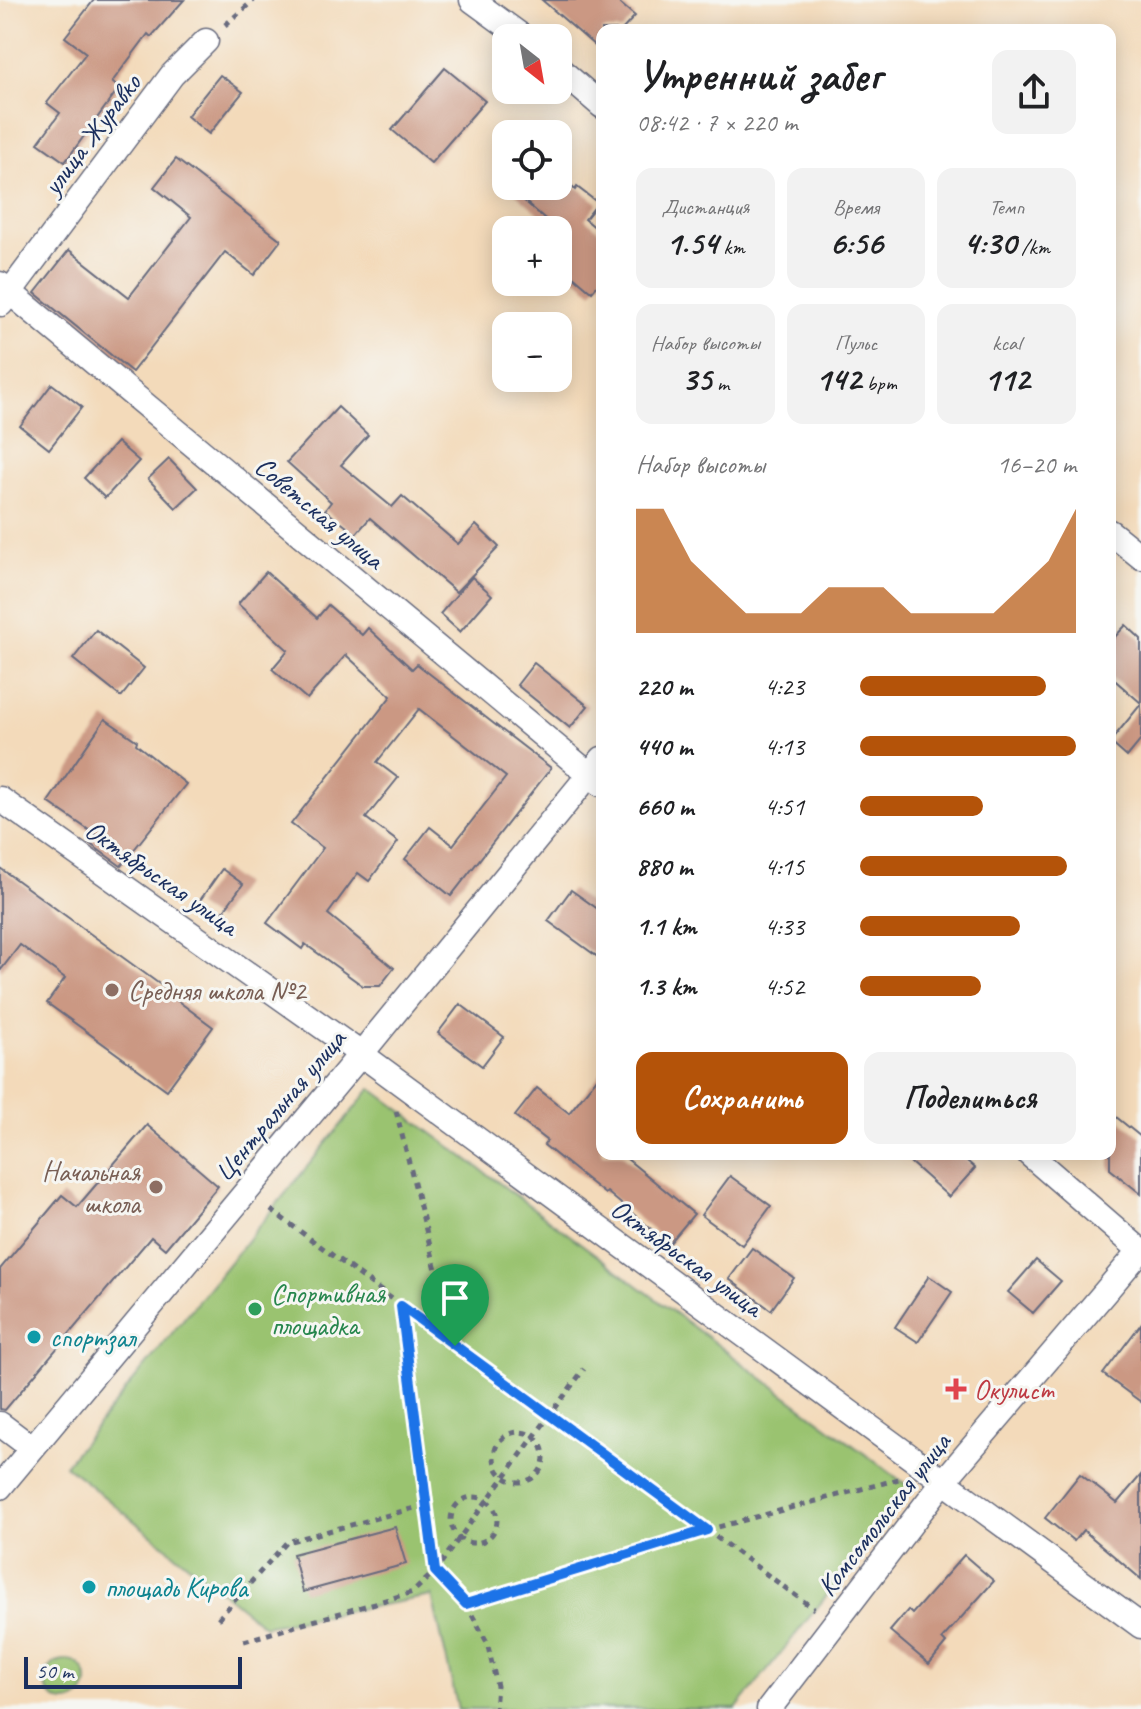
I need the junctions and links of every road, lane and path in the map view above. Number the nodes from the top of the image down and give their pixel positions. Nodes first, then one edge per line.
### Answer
1 (254, 0) edge
2 (478, 2) edge
3 (506, 24) edge
4 (206, 41) joint
5 (572, 80) edge
6 (596, 101) edge
7 (3, 294) edge
8 (1116, 537) edge
9 (1141, 557) edge
10 (596, 771) edge
11 (596, 775) edge
12 (0, 799) edge
13 (361, 1054) junction
14 (395, 1106) dead end
15 (1036, 1160) edge
16 (271, 1210) dead end
17 (1141, 1251) edge
18 (401, 1306) junction
19 (455, 1346) junction
20 (584, 1369) dead end
21 (548, 1414) junction
22 (0, 1424) edge
23 (533, 1436) junction
24 (32, 1448) junction
25 (503, 1477) junction
26 (899, 1479) dead end
27 (943, 1482) junction
28 (0, 1487) edge
29 (486, 1500) junction
30 (426, 1505) junction
31 (707, 1530) junction
32 (459, 1538) junction
33 (435, 1571) junction
34 (466, 1604) junction
35 (815, 1610) dead end
36 (218, 1619) dead end
37 (1141, 1626) edge
38 (244, 1641) dead end
39 (495, 1709) edge
40 (769, 1709) edge

1 - 4 path
2 - 3 street
4 - 7 street, улица Журавко
5 - 6 street
7 - 10 street, Советская улица
8 - 9 street
11 - 13 street, Центральная улица
12 - 13 street, Октябрьская улица
13 - 24 street, Центральная улица
13 - 27 street, Октябрьская улица
14 - 19 path
15 - 17 street
16 - 18 path
17 - 27 street, Комсомольская улица
18 - 19 path
18 - 30 path
19 - 21 path
20 - 21 path
21 - 23 path
21 - 31 path
22 - 24 street
23 - 25 path
23 - 25 path
23 - 25 path
24 - 28 street, Центральная улица
25 - 29 path
26 - 31 path
27 - 37 street, Октябрьская улица
27 - 40 street, Комсомольская улица
29 - 32 path
29 - 32 path
29 - 32 path
30 - 33 path
30 - 36 path
31 - 34 path
31 - 35 path
32 - 33 path
33 - 34 path
33 - 38 path
34 - 39 path

